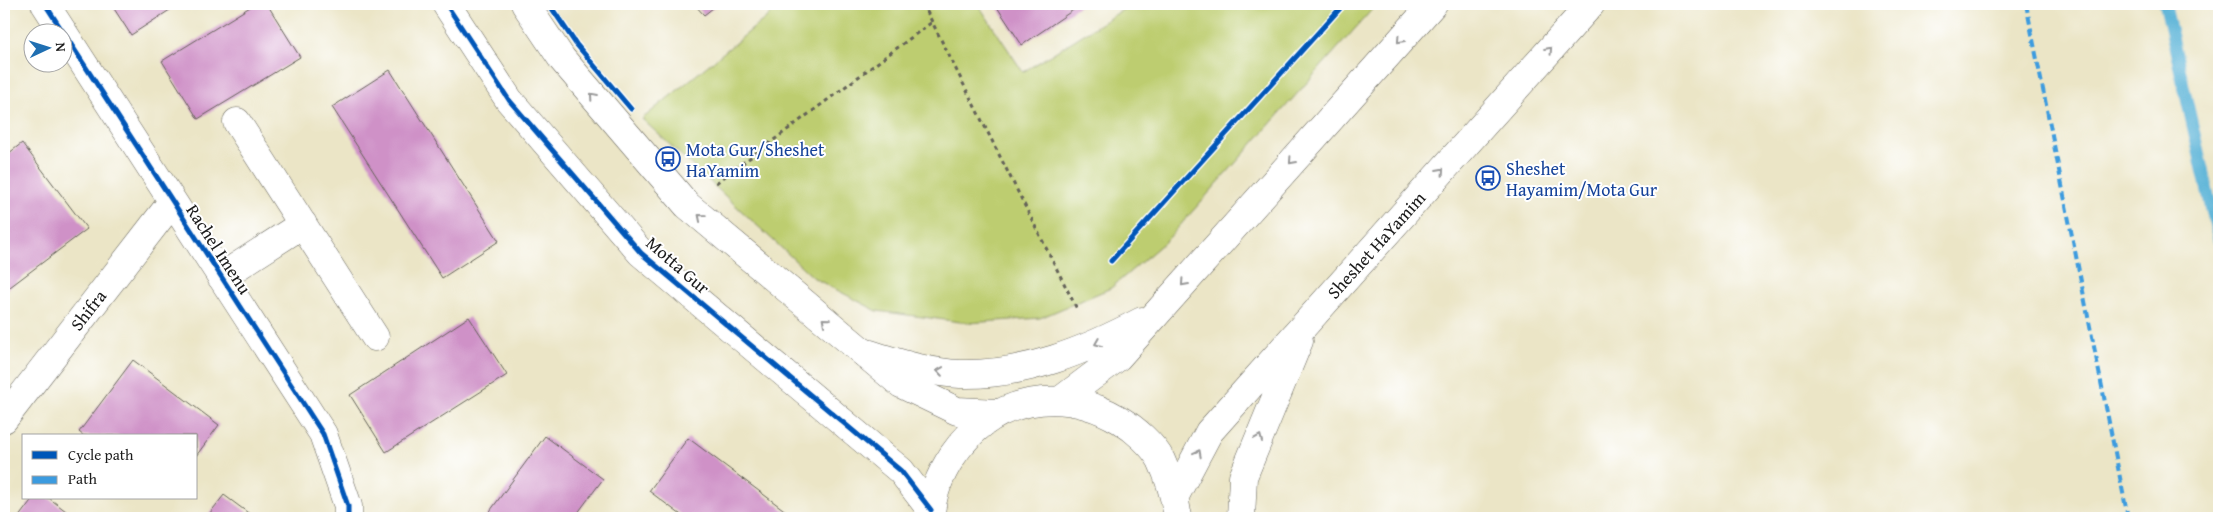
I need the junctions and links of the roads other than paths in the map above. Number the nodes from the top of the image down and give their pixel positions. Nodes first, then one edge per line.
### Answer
1 (45, 4) edge
2 (446, 4) edge
3 (525, 4) edge
4 (1433, 4) edge
5 (1590, 4) edge
6 (237, 122) dead end
7 (172, 202) junction
8 (303, 224) junction
9 (220, 277) junction
10 (1157, 313) junction
11 (1307, 322) junction
12 (375, 337) dead end
13 (863, 352) junction
14 (1061, 400) junction
15 (998, 412) junction
16 (4, 419) edge
17 (1176, 507) edge
18 (931, 514) edge
19 (348, 518) edge
20 (1241, 518) edge

1 - 7 street, Rachel Imenu
2 - 18 street, Motta Gur
13 -> 3 street
4 -> 10 street
11 -> 5 street, Sheshet HaYamim
6 - 8 street
7 - 9 street, Rachel Imenu
7 - 16 street, Shifra
8 - 9 street
8 - 12 street
9 - 19 street, Rachel Imenu
10 -> 13 street
10 - 14 street
17 -> 11 street, Sheshet HaYamim
20 -> 11 street
13 - 15 street
14 - 15 street
14 - 17 street
15 - 18 street

